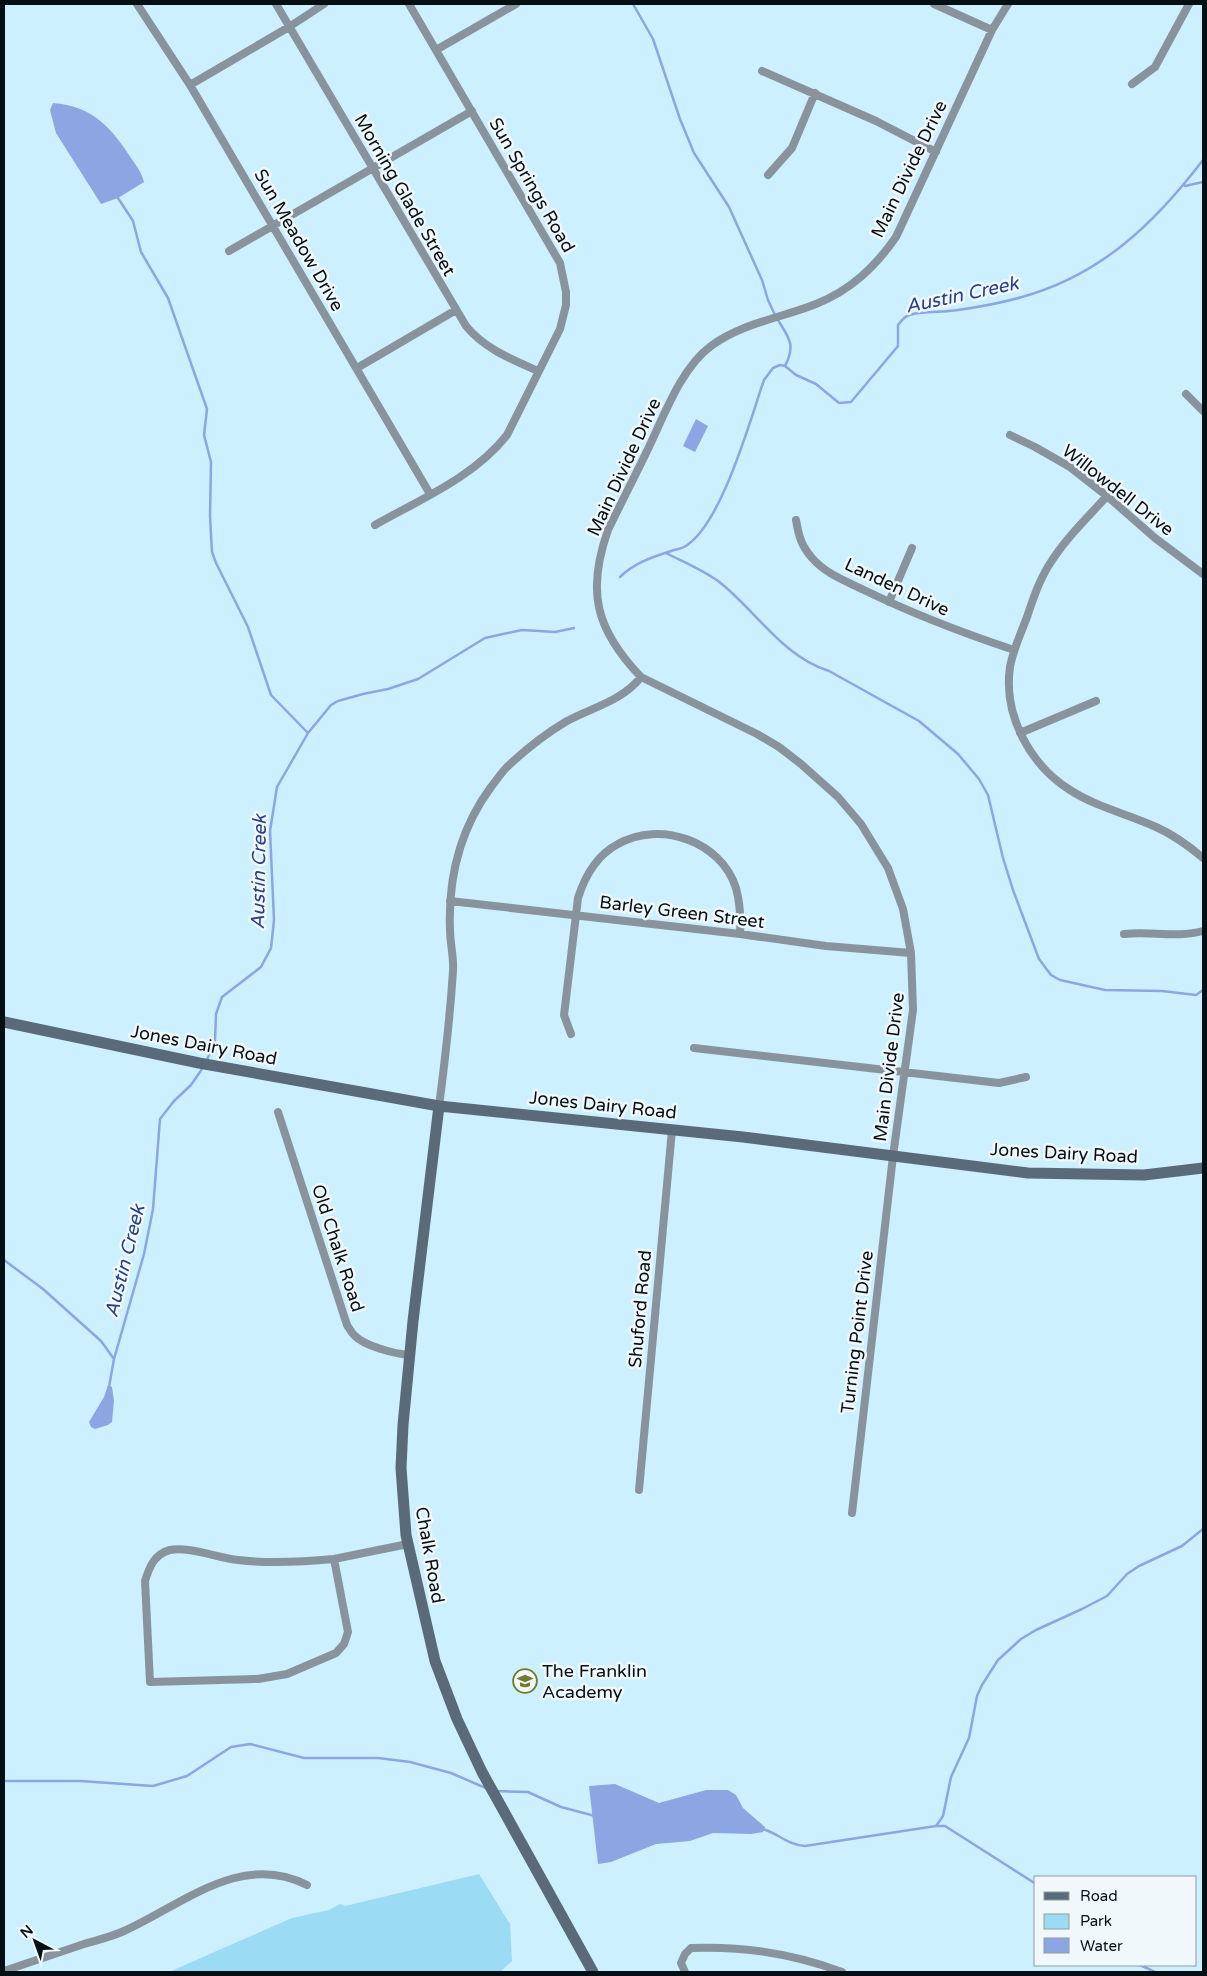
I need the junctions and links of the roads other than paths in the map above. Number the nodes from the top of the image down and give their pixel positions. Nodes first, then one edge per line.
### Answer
1 (137, 4) edge
2 (276, 4) edge
3 (324, 4) edge
4 (409, 4) edge
5 (516, 4) edge
6 (934, 4) edge
7 (1008, 4) edge
8 (1189, 4) edge
9 (289, 27) junction
10 (992, 30) junction
11 (436, 50) junction
12 (762, 71) dead end
13 (190, 84) junction
14 (1132, 84) dead end
15 (815, 93) junction
16 (472, 111) junction
17 (936, 152) junction
18 (372, 168) junction
19 (768, 175) dead end
20 (273, 225) junction
21 (229, 251) dead end
22 (456, 310) junction
23 (357, 368) junction
24 (538, 371) junction
25 (1186, 394) dead end
26 (1203, 411) edge
27 (1010, 435) dead end
28 (430, 494) junction
29 (1107, 496) junction
30 (796, 520) dead end
31 (375, 525) dead end
32 (912, 548) dead end
33 (1203, 574) edge
34 (888, 602) junction
35 (1014, 650) junction
36 (641, 677) junction
37 (1096, 701) dead end
38 (1020, 733) junction
39 (1203, 858) edge
40 (450, 901) junction
41 (576, 915) junction
42 (1203, 930) edge
43 (740, 934) junction
44 (1124, 934) dead end
45 (911, 953) junction
46 (4, 1022) edge
47 (571, 1034) dead end
48 (694, 1048) dead end
49 (905, 1072) junction
50 (1026, 1077) dead end
51 (439, 1106) junction
52 (278, 1112) dead end
53 (672, 1130) junction
54 (893, 1156) junction
55 (1203, 1168) edge
56 (410, 1355) junction
57 (639, 1490) dead end
58 (852, 1513) dead end
59 (408, 1544) junction
60 (334, 1559) junction
61 (307, 1885) dead end
62 (4, 1971) edge
63 (593, 1972) edge
64 (686, 1972) edge
65 (842, 1972) edge

1 - 13 street, Sun Meadow Drive
2 - 9 street, Morning Glade Street
3 - 9 street
4 - 11 street, Sun Springs Road
5 - 11 street
6 - 10 street
7 - 10 street, Main Divide Drive
8 - 14 street
9 - 13 street
9 - 18 street, Morning Glade Street
10 - 17 street, Main Divide Drive
11 - 16 street, Sun Springs Road
12 - 15 street
13 - 20 street, Sun Meadow Drive
15 - 17 street
15 - 19 street
16 - 18 street
16 - 24 street, Sun Springs Road
17 - 36 street, Main Divide Drive
18 - 20 street
18 - 22 street, Morning Glade Street
20 - 21 street
20 - 23 street, Sun Meadow Drive
22 - 23 street
22 - 24 street, Morning Glade Street
23 - 28 street, Sun Meadow Drive
24 - 28 street, Sun Springs Road
25 - 26 street
27 - 29 street, Willowdell Drive
28 - 31 street, Sun Springs Road
29 - 33 street, Willowdell Drive
29 - 35 street
30 - 34 street, Landen Drive
32 - 34 street
34 - 35 street, Landen Drive
35 - 38 street
36 - 40 street
36 - 45 street, Main Divide Drive
37 - 38 street
38 - 39 street
40 - 41 street, Barley Green Street
40 - 51 street
41 - 43 street, Barley Green Street
41 - 43 street
41 - 47 street
42 - 44 street
43 - 45 street, Barley Green Street
45 - 49 street, Main Divide Drive
46 - 51 street, Jones Dairy Road
48 - 49 street
49 - 50 street
49 - 54 street, Main Divide Drive
51 - 53 street, Jones Dairy Road
51 - 56 street, Chalk Road
52 - 56 street, Old Chalk Road
53 - 54 street, Jones Dairy Road
53 - 57 street, Shuford Road
54 - 55 street, Jones Dairy Road
54 - 58 street, Turning Point Drive
56 - 59 street, Chalk Road
59 - 60 street
59 - 63 street, Chalk Road
60 - 60 street
61 - 62 street
64 - 65 street

